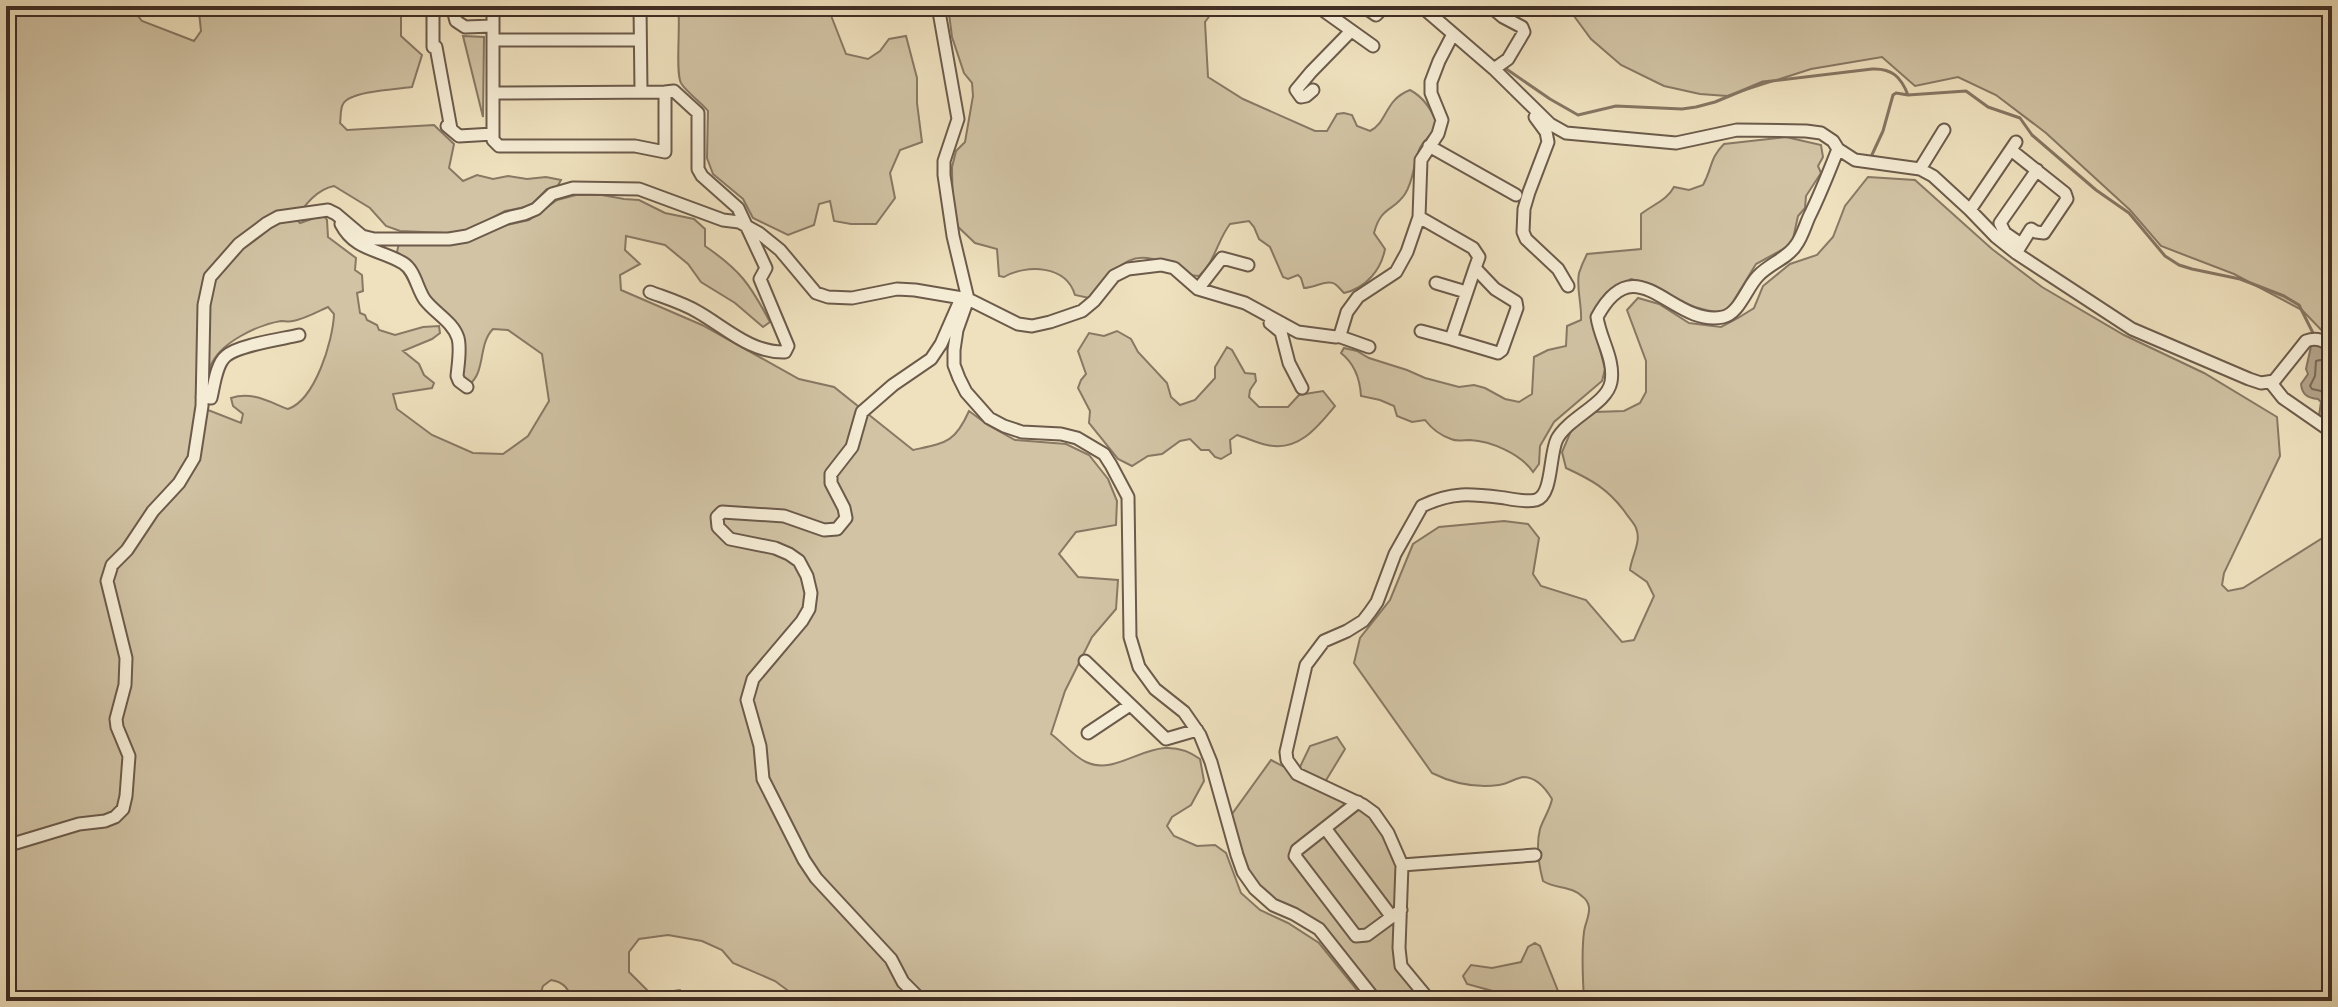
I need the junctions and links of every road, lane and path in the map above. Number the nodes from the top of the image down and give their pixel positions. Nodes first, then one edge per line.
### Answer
1 (433, 6) edge
2 (452, 6) edge
3 (493, 6) edge
4 (640, 6) edge
5 (938, 6) edge
6 (1317, 6) edge
7 (1363, 6) edge
8 (1385, 6) edge
9 (1421, 6) edge
10 (1442, 6) edge
11 (1490, 6) edge
12 (1433, 16) junction
13 (493, 26) junction
14 (1351, 31) junction
15 (1453, 34) junction
16 (493, 40) junction
17 (640, 40) junction
18 (1373, 46) dead end
19 (1494, 69) junction
20 (1313, 90) dead end
21 (641, 91) junction
22 (665, 92) junction
23 (493, 93) junction
24 (1526, 100) junction
25 (1944, 130) dead end
26 (493, 134) junction
27 (1429, 146) junction
28 (1838, 149) junction
29 (1920, 169) junction
30 (2037, 170) junction
31 (1516, 195) dead end
32 (1970, 210) junction
33 (1419, 217) junction
34 (342, 221) junction
35 (748, 227) junction
36 (2018, 248) junction
37 (1248, 265) dead end
38 (1475, 268) junction
39 (1436, 283) dead end
40 (1568, 286) dead end
41 (1198, 289) junction
42 (650, 292) dead end
43 (1466, 292) junction
44 (968, 299) junction
45 (1238, 300) junction
46 (1421, 331) dead end
47 (299, 335) dead end
48 (1338, 336) junction
49 (1451, 339) junction
50 (2322, 343) edge
51 (1369, 347) dead end
52 (2271, 383) junction
53 (467, 387) dead end
54 (1302, 388) dead end
55 (202, 397) junction
56 (2332, 432) edge
57 (1085, 661) dead end
58 (1130, 705) junction
59 (1197, 730) junction
60 (1088, 733) dead end
61 (1358, 802) junction
62 (1325, 828) junction
63 (6, 846) edge
64 (1535, 855) dead end
65 (1402, 865) junction
66 (1396, 913) junction
67 (922, 1001) edge
68 (1376, 1001) edge
69 (1430, 1001) edge

1 - 26 street
2 - 13 street
3 - 13 street
4 - 17 street
5 - 44 street
6 - 14 street
7 - 8 street
9 - 12 street
10 - 12 street
11 - 19 street
12 - 15 street
13 - 16 street
14 - 18 street
14 - 20 street
15 - 19 street
15 - 27 street
16 - 17 street
16 - 23 street
17 - 21 street
19 - 24 street
21 - 22 street
21 - 23 street
22 - 26 street
22 - 35 street
23 - 26 street
24 - 28 street
24 - 40 street
25 - 29 street
27 - 31 street
27 - 33 street
28 - 29 street
28 - 61 street
29 - 32 street
30 - 32 street
30 - 36 street
30 - 36 street
32 - 36 street
33 - 38 street
33 - 48 street
34 - 35 street
34 - 53 street
34 - 55 street
35 - 42 street
35 - 44 street
36 - 52 street
37 - 41 street
38 - 43 street
38 - 49 street
39 - 43 street
41 - 44 street
41 - 45 street
43 - 49 street
44 - 59 street
44 - 67 street
45 - 48 street
45 - 54 street
46 - 49 street
47 - 55 street
48 - 51 street
50 - 52 street
52 - 56 street
55 - 63 street
57 - 58 street
58 - 59 street
58 - 60 street
59 - 68 street
61 - 62 street
61 - 65 street
62 - 66 street
62 - 66 street
64 - 65 street
65 - 66 street
66 - 69 street

